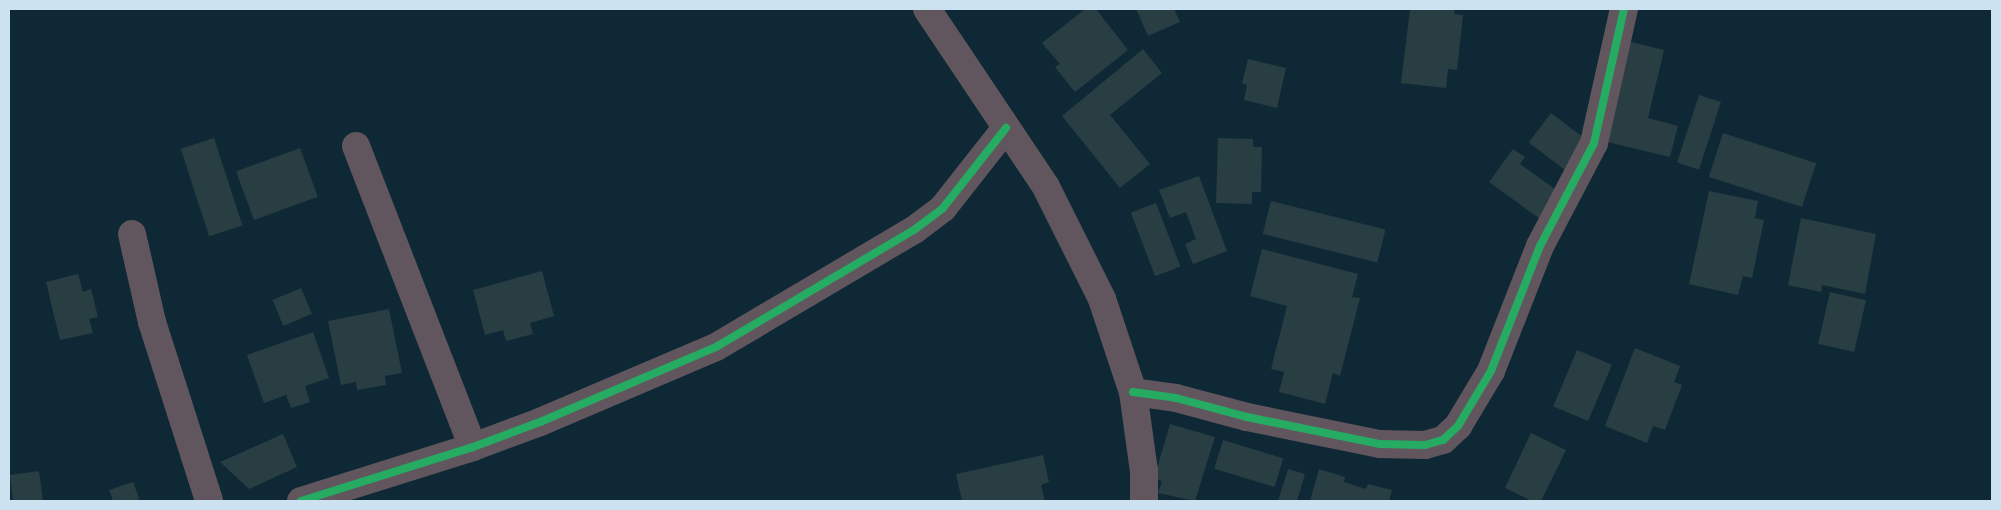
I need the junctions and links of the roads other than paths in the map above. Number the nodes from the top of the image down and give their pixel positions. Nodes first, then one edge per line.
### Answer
1 (1624, 9) edge
2 (934, 11) edge
3 (1006, 128) junction
4 (356, 146) dead end
5 (132, 234) dead end
6 (1133, 392) junction
7 (473, 447) junction
8 (209, 501) edge
9 (301, 501) edge
10 (1144, 501) edge

1 - 6 street
2 - 3 street
3 - 6 street
3 - 7 street
4 - 7 street
5 - 8 street
6 - 10 street
7 - 9 street

